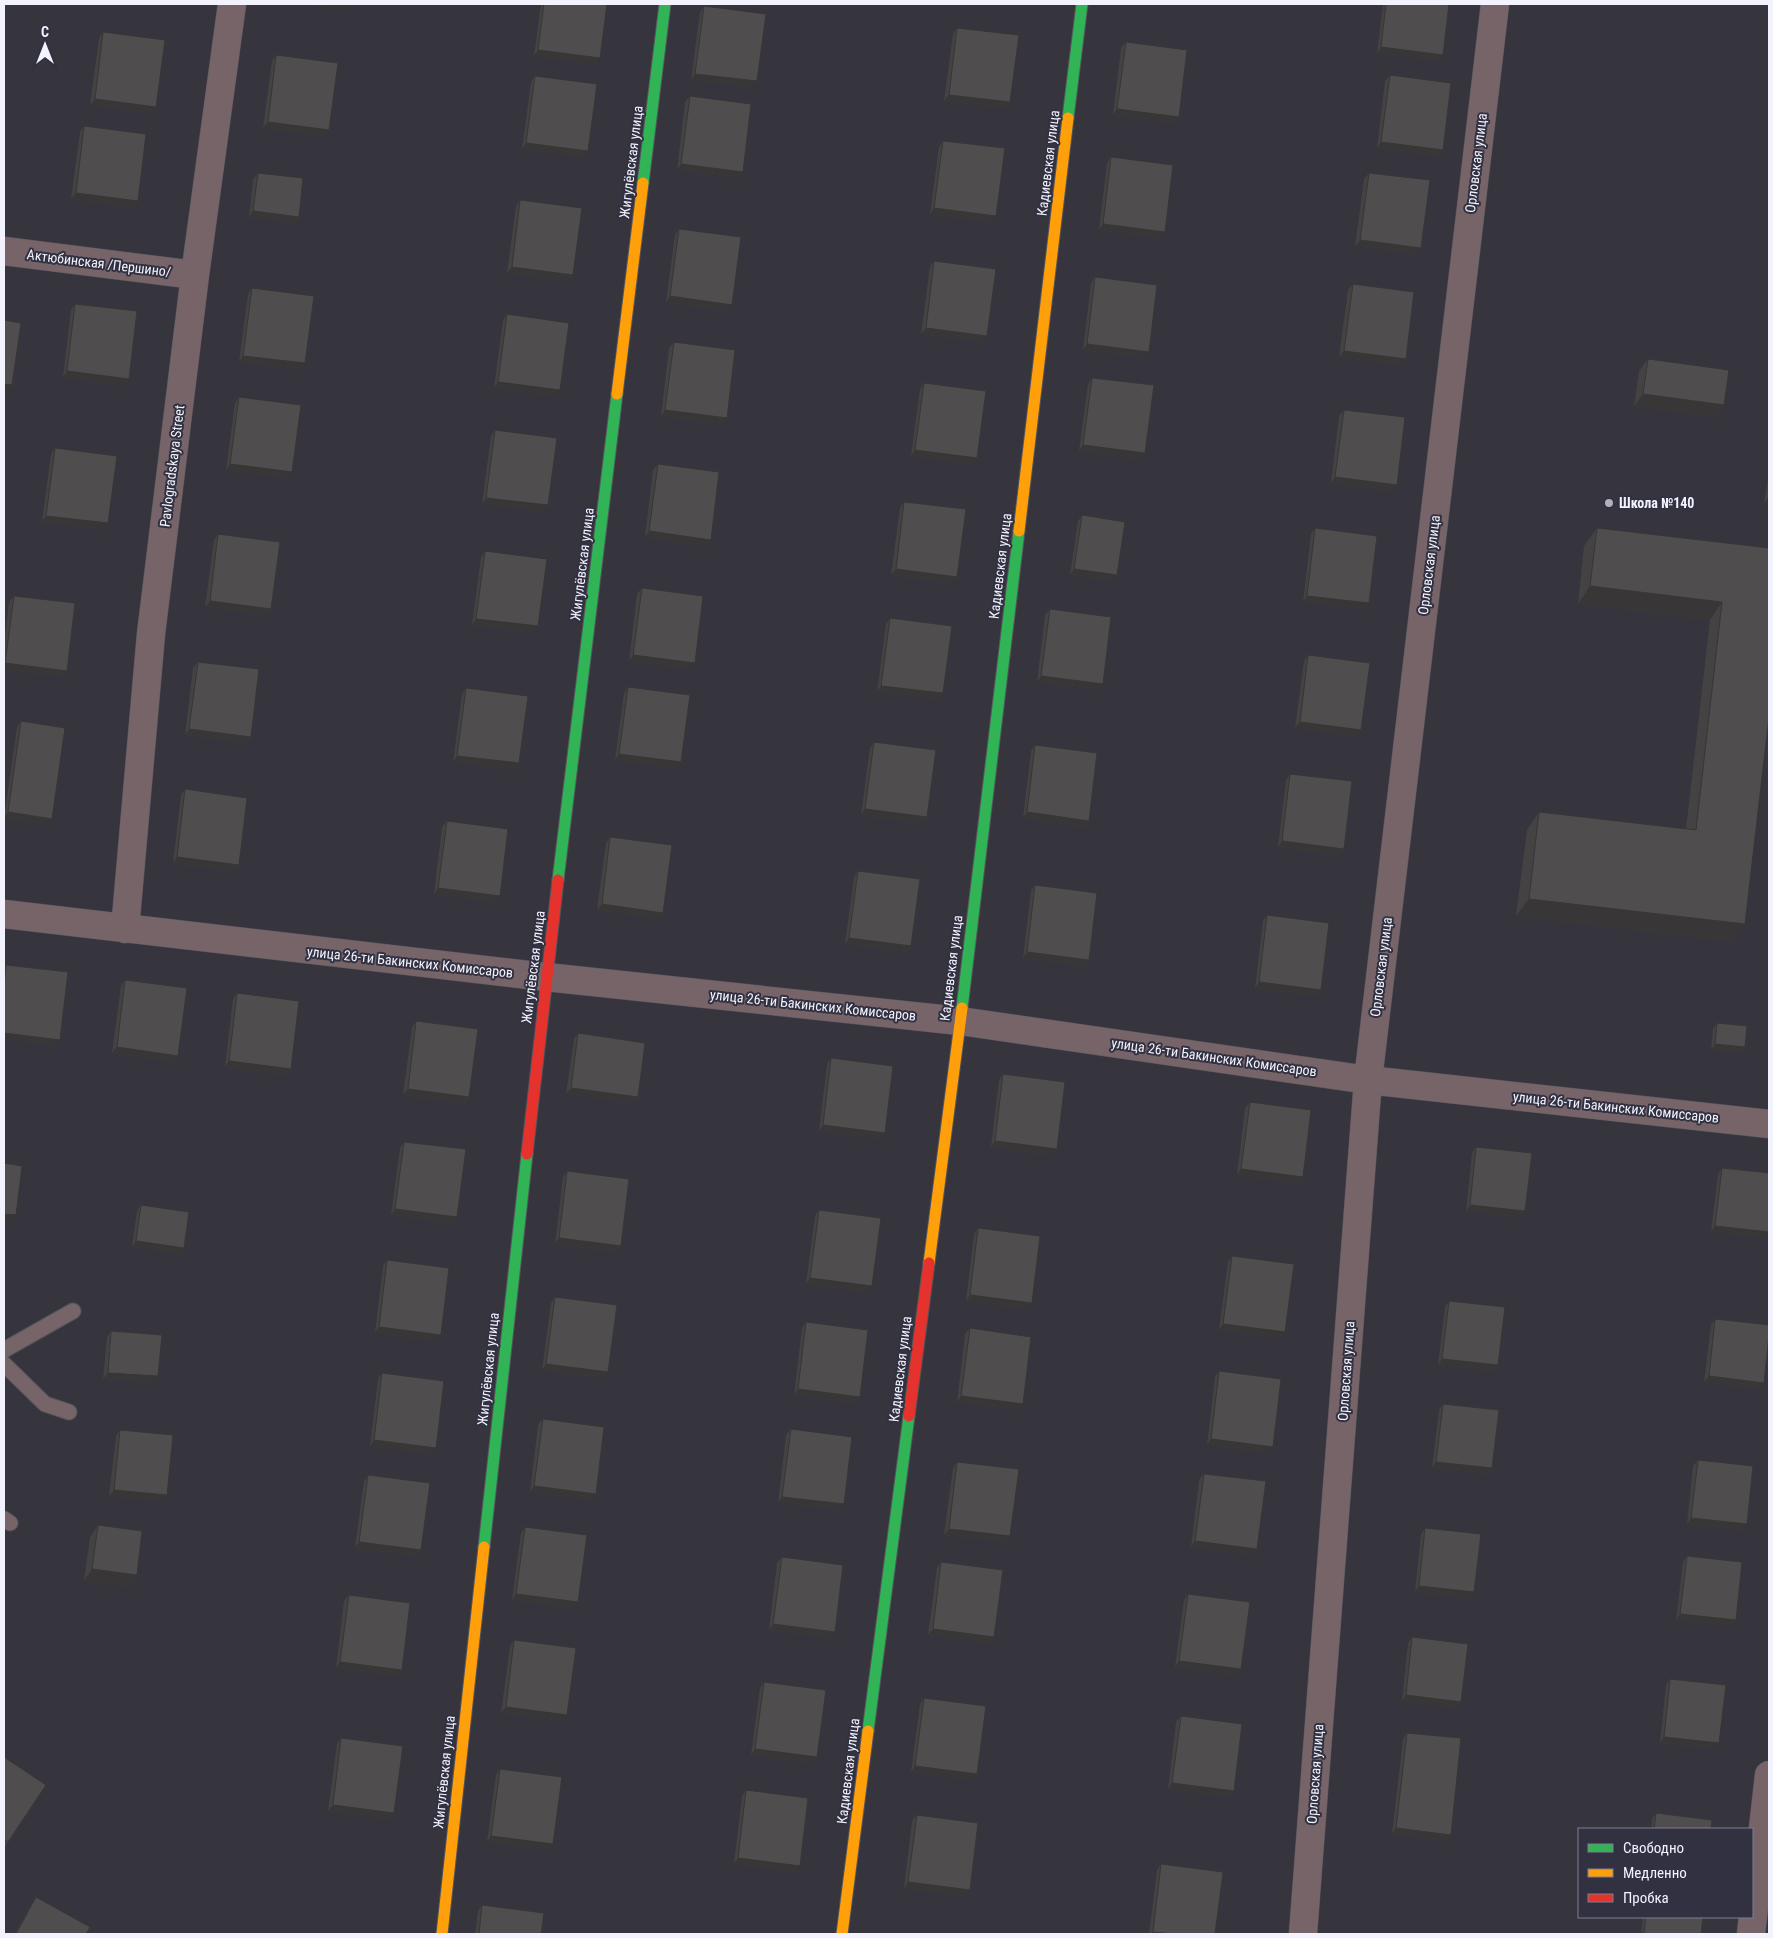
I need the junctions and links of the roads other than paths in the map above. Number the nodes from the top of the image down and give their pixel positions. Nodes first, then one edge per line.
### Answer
1 (232, 4) edge
2 (665, 4) edge
3 (1082, 4) edge
4 (1495, 4) edge
5 (4, 251) edge
6 (195, 275) junction
7 (4, 914) edge
8 (126, 929) junction
9 (546, 977) junction
10 (960, 1020) junction
11 (1368, 1080) junction
12 (1769, 1124) edge
13 (72, 1312) dead end
14 (4, 1350) edge
15 (4, 1364) edge
16 (69, 1412) dead end
17 (1769, 1775) edge
18 (1753, 1916) edge
19 (1753, 1918) edge
20 (442, 1934) edge
21 (842, 1934) edge
22 (1303, 1934) edge
23 (1751, 1934) edge

1 - 6 street, Pavlogradskaya Street
2 - 9 street, Жигулёвская улица
3 - 10 street, Кадиевская улица
4 - 11 street, Орловская улица
5 - 6 street, Актюбинская /Першино/
6 - 8 street, Pavlogradskaya Street
7 - 8 street, улица 26-ти Бакинских Комиссаров
8 - 9 street, улица 26-ти Бакинских Комиссаров
9 - 10 street, улица 26-ти Бакинских Комиссаров
9 - 20 street, Жигулёвская улица
10 - 11 street, улица 26-ти Бакинских Комиссаров
10 - 21 street, Кадиевская улица
11 - 12 street, улица 26-ти Бакинских Комиссаров
11 - 22 street, Орловская улица
13 - 14 lane
15 - 16 lane
17 - 18 street
19 - 23 street

